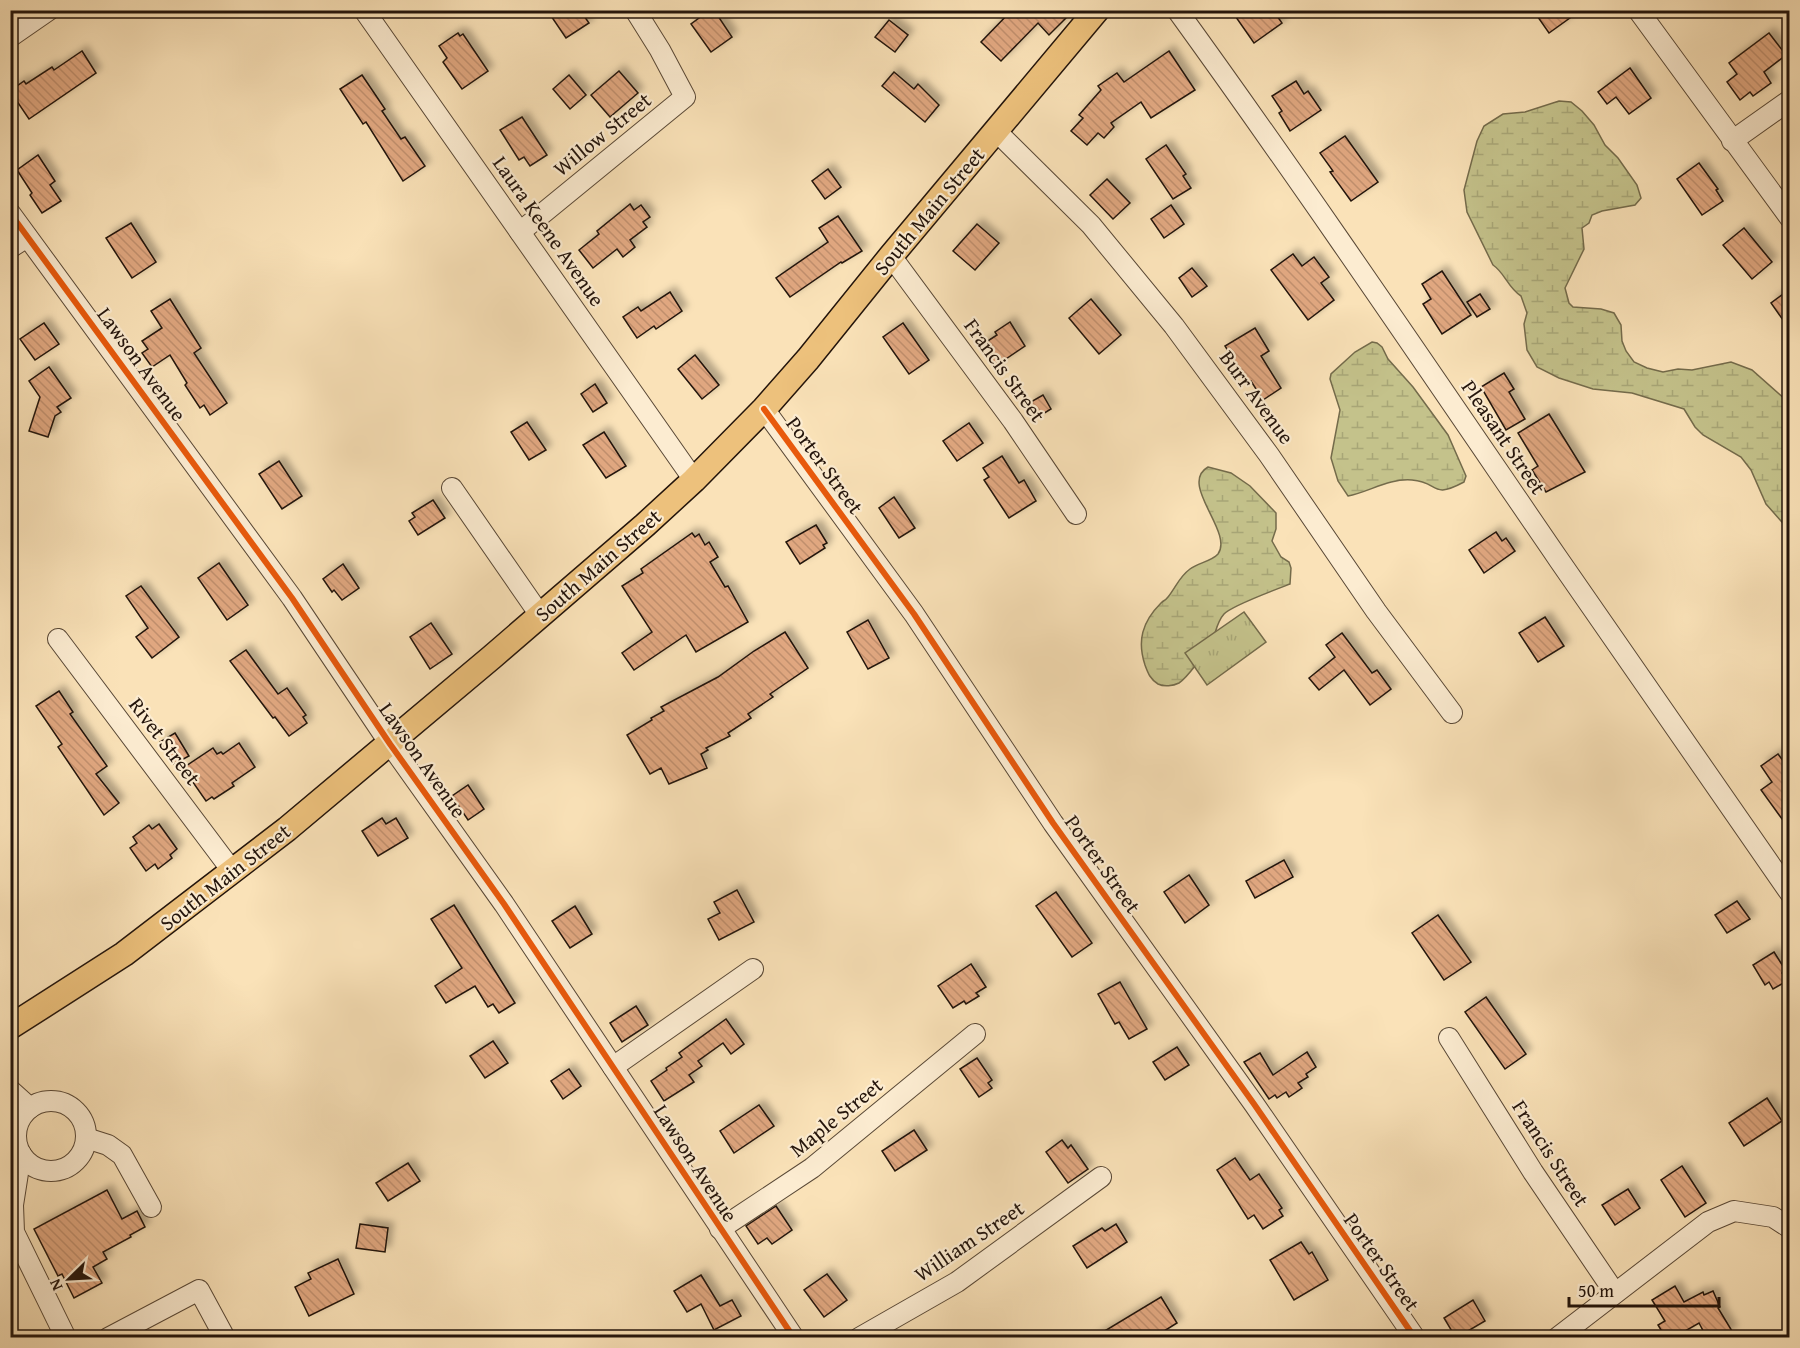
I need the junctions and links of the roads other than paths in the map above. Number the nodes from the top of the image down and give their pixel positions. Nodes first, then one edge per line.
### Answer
1 (49, 10) edge
2 (364, 10) edge
3 (635, 10) edge
4 (1097, 10) edge
5 (1178, 10) edge
6 (1638, 10) edge
7 (10, 37) edge
8 (1790, 100) edge
9 (996, 131) junction
10 (1732, 141) junction
11 (10, 213) edge
12 (1790, 218) edge
13 (520, 232) junction
14 (27, 237) junction
15 (10, 249) edge
16 (891, 256) junction
17 (764, 409) junction
18 (694, 480) junction
19 (452, 488) dead end
20 (1076, 514) dead end
21 (540, 615) junction
22 (58, 639) dead end
23 (1452, 713) dead end
24 (390, 744) junction
25 (233, 872) junction
26 (1790, 893) edge
27 (753, 969) dead end
28 (10, 1027) edge
29 (975, 1034) dead end
30 (1449, 1038) dead end
31 (613, 1067) junction
32 (10, 1090) edge
33 (30, 1108) junction
34 (86, 1138) junction
35 (21, 1154) junction
36 (1101, 1177) dead end
37 (151, 1207) dead end
38 (1790, 1228) edge
39 (720, 1229) junction
40 (1615, 1293) junction
41 (66, 1338) edge
42 (108, 1338) edge
43 (225, 1338) edge
44 (794, 1338) edge
45 (859, 1338) edge
46 (1414, 1338) edge
47 (1557, 1338) edge

1 - 7 street
2 - 13 street, Laura Keene Avenue
3 - 13 street, Willow Street
4 - 9 main road, South Main Street
5 - 26 street, Pleasant Street
6 - 10 street
8 - 10 street
9 - 16 main road, South Main Street
9 - 23 street, Burr Avenue
10 - 12 street
11 - 14 street, Lawson Avenue
13 - 18 street, Laura Keene Avenue
14 - 15 street
14 - 24 street, Lawson Avenue
16 - 17 main road, South Main Street
16 - 20 street, Francis Street
17 - 18 main road, South Main Street
17 - 46 street, Porter Street
18 - 21 main road, South Main Street
19 - 21 street
21 - 24 main road, South Main Street
22 - 25 street, Rivet Street
24 - 25 main road, South Main Street
24 - 31 street, Lawson Avenue
25 - 28 main road, South Main Street
27 - 31 street
29 - 39 street, Maple Street
30 - 40 street, Francis Street
31 - 39 street, Lawson Avenue
32 - 33 street
33 - 34 street
33 - 35 street
34 - 35 street
34 - 37 street
35 - 41 street
36 - 45 street, William Street
38 - 40 street
39 - 44 street, Lawson Avenue
40 - 47 street
42 - 43 street

